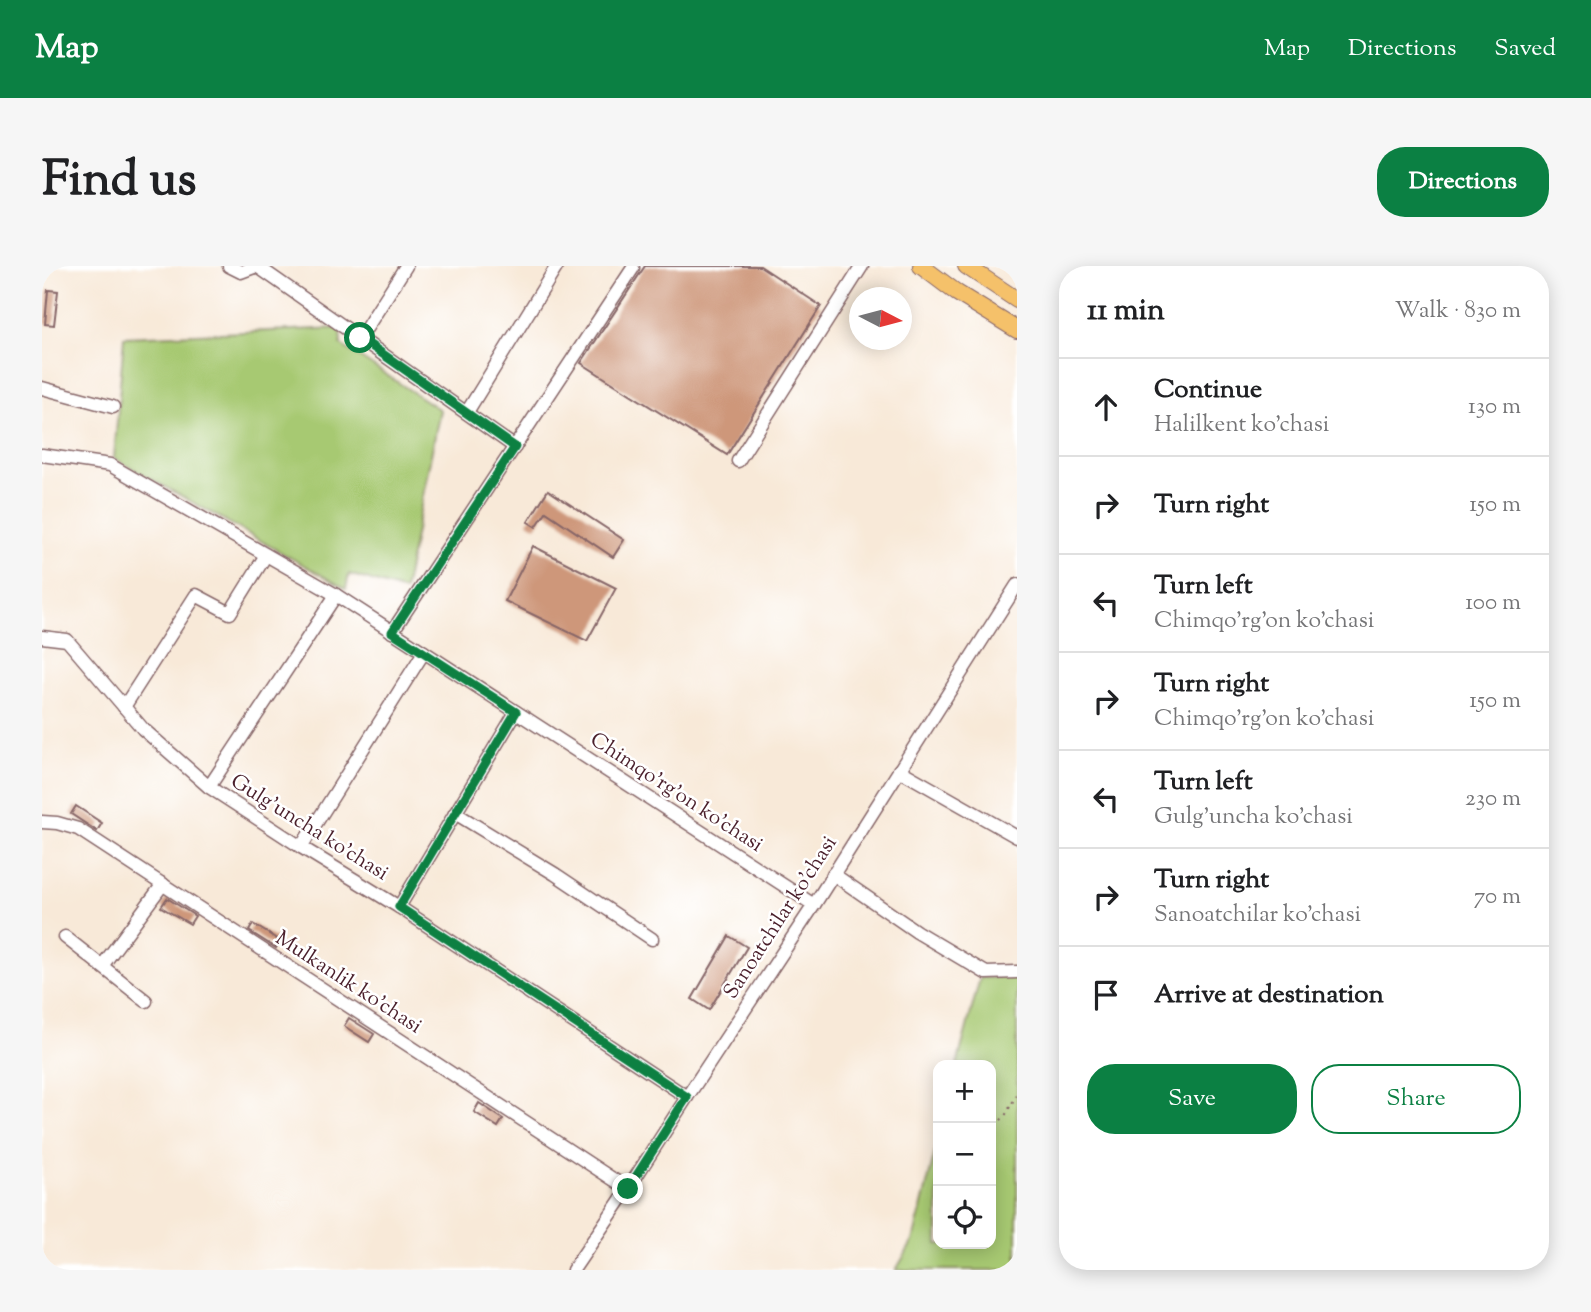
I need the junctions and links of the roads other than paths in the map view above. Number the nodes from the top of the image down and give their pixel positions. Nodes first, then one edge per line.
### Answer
1 (229, 266) edge
2 (257, 266) edge
3 (406, 266) edge
4 (557, 266) edge
5 (862, 266) edge
6 (921, 266) edge
7 (966, 266) edge
8 (633, 268) dead end
9 (1017, 300) edge
10 (1017, 330) edge
11 (360, 338) junction
12 (42, 388) edge
13 (113, 407) dead end
14 (467, 412) junction
15 (515, 447) junction
16 (42, 455) edge
17 (738, 461) dead end
18 (266, 555) junction
19 (1017, 585) edge
20 (336, 595) junction
21 (392, 632) junction
22 (42, 637) edge
23 (424, 652) junction
24 (124, 707) junction
25 (516, 712) junction
26 (899, 770) junction
27 (209, 787) junction
28 (456, 813) junction
29 (42, 822) edge
30 (1017, 837) edge
31 (301, 847) junction
32 (833, 874) junction
33 (163, 884) junction
34 (814, 905) junction
35 (399, 907) junction
36 (65, 937) dead end
37 (652, 939) dead end
38 (102, 966) junction
39 (1017, 972) edge
40 (146, 1001) dead end
41 (687, 1097) junction
42 (628, 1189) junction
43 (573, 1270) edge

1 - 2 street
2 - 11 street
3 - 11 street
4 - 14 street
5 - 17 street
6 - 10 main road
7 - 9 main road
8 - 15 street
11 - 14 street
12 - 13 street
14 - 15 street
15 - 21 street
16 - 18 street, Chimqo'rg'on ko'chasi
18 - 20 street, Chimqo'rg'on ko'chasi
18 - 24 street
19 - 26 street, Sanoatchilar ko'chasi
20 - 21 street, Chimqo'rg'on ko'chasi
20 - 27 street
21 - 23 street, Chimqo'rg'on ko'chasi
22 - 24 street, Gulg'uncha ko'chasi
23 - 25 street, Chimqo'rg'on ko'chasi
23 - 31 street
24 - 27 street, Gulg'uncha ko'chasi
25 - 28 street
25 - 34 street, Chimqo'rg'on ko'chasi
26 - 30 street
26 - 32 street, Sanoatchilar ko'chasi
27 - 31 street, Gulg'uncha ko'chasi
28 - 35 street
28 - 37 street
29 - 33 street, Mulkanlik ko'chasi
31 - 35 street, Gulg'uncha ko'chasi
32 - 34 street, Sanoatchilar ko'chasi
32 - 39 street
33 - 38 street
33 - 42 street, Mulkanlik ko'chasi
34 - 41 street, Sanoatchilar ko'chasi
35 - 41 street, Gulg'uncha ko'chasi
36 - 38 street
38 - 40 street
41 - 42 street, Sanoatchilar ko'chasi
42 - 43 street, Sanoatchilar ko'chasi

